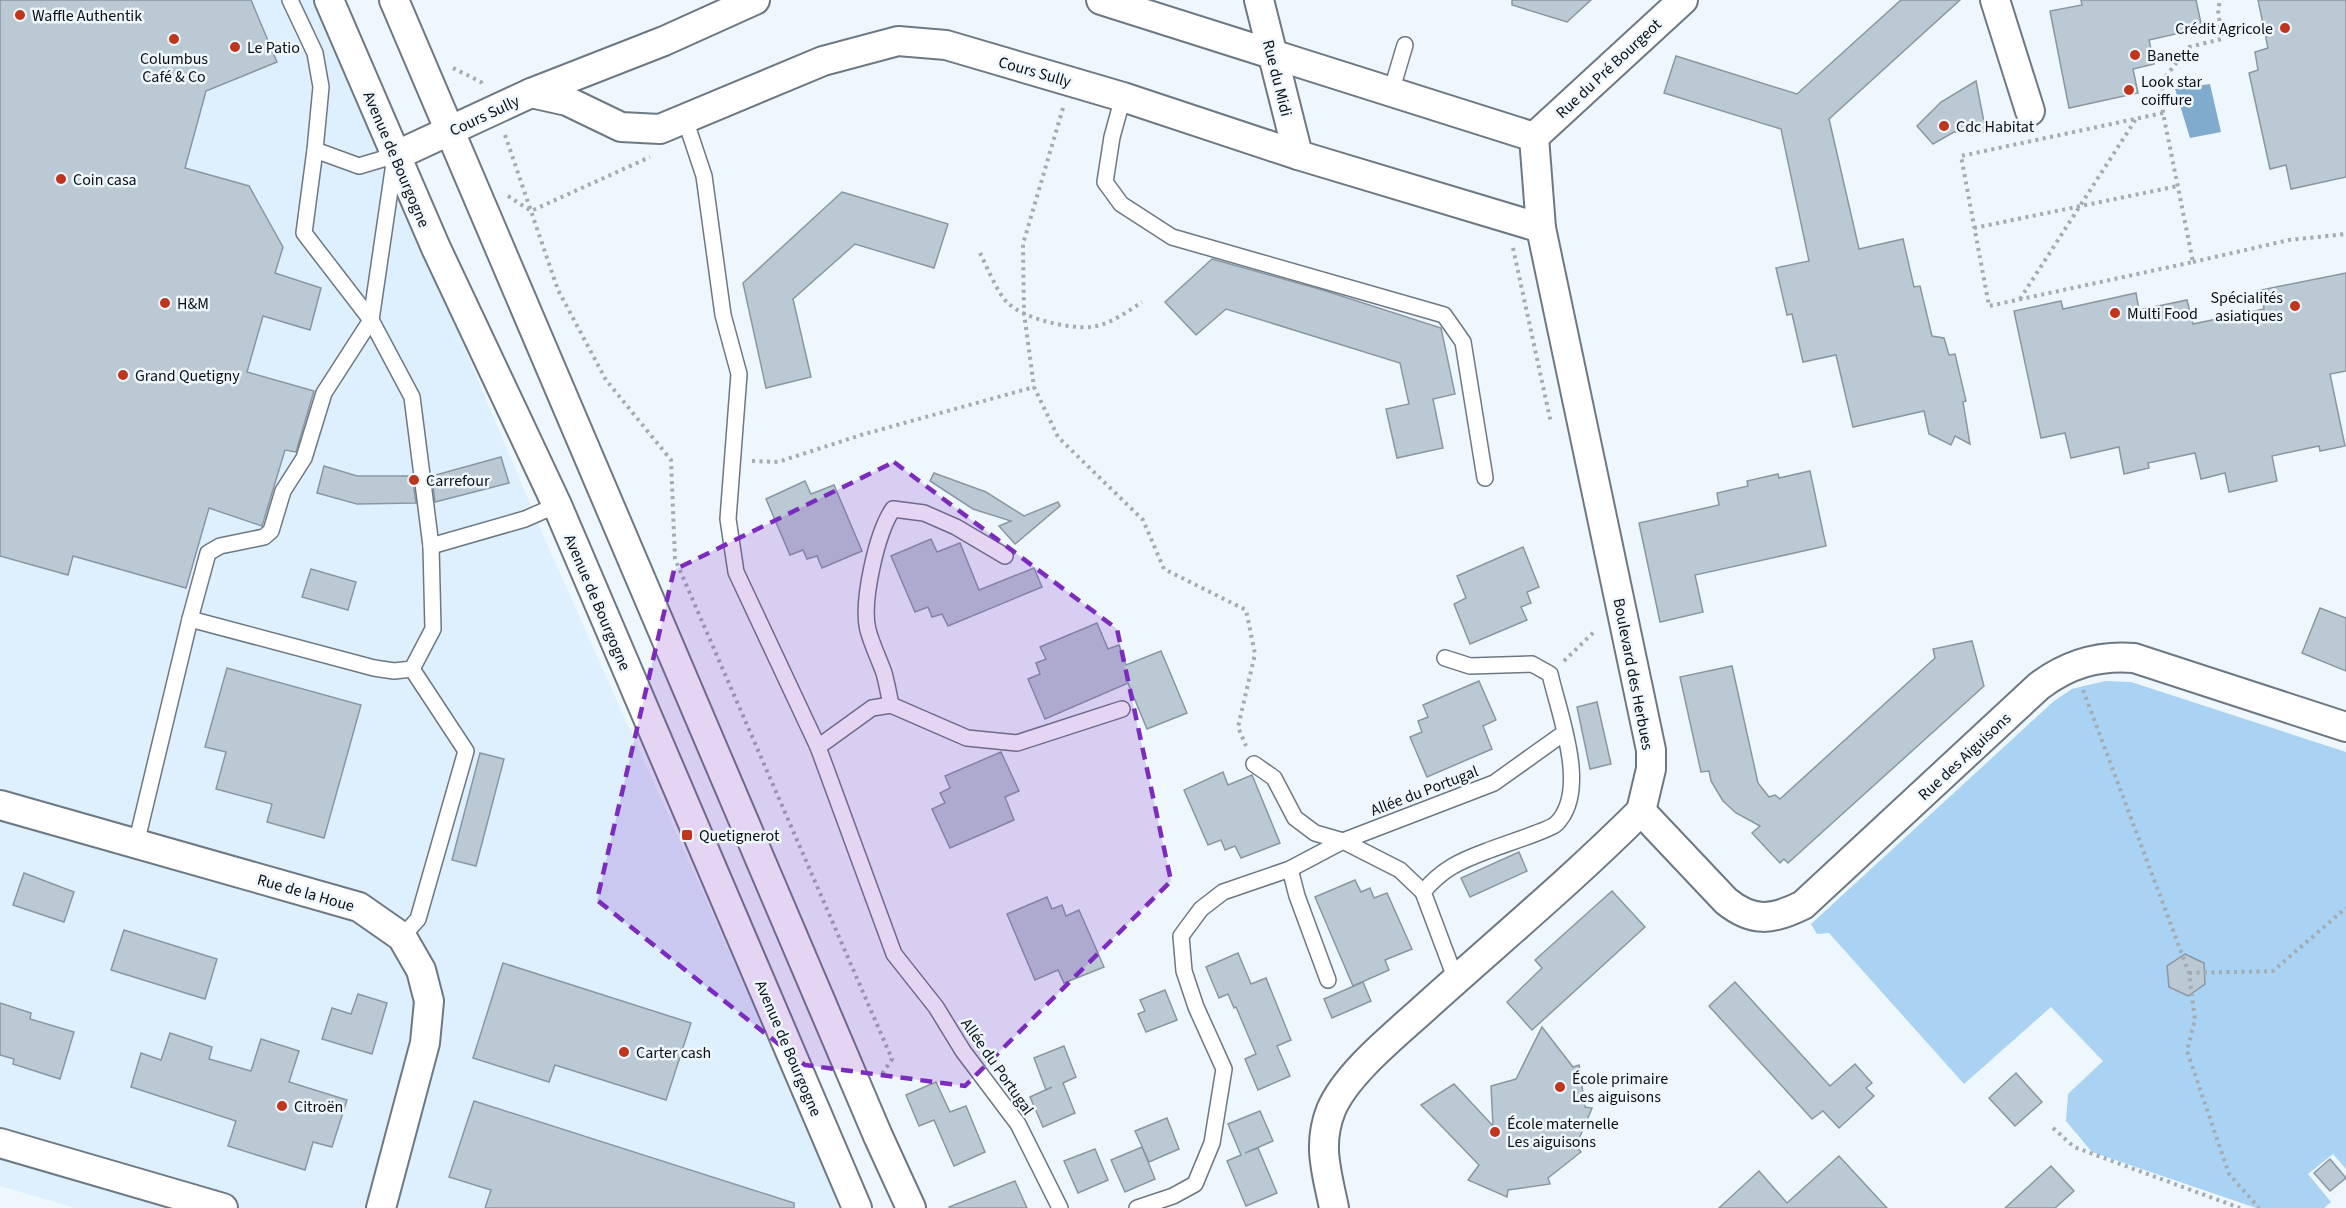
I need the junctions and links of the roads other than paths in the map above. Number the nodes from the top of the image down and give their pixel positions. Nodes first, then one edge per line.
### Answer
1 (291, 0) edge
2 (329, 0) edge
3 (348, 0) edge
4 (381, 0) edge
5 (394, 0) edge
6 (755, 0) edge
7 (1101, 0) edge
8 (1259, 0) edge
9 (1683, 0) edge
10 (1995, 0) edge
11 (1404, 45) dead end
12 (1272, 54) junction
13 (1390, 92) junction
14 (531, 93) junction
15 (1123, 97) junction
16 (2030, 111) dead end
17 (685, 119) junction
18 (444, 134) junction
19 (1534, 137) junction
20 (315, 150) junction
21 (402, 152) junction
22 (1298, 155) junction
23 (1541, 228) junction
24 (371, 320) junction
25 (1485, 478) dead end
26 (557, 505) junction
27 (432, 546) junction
28 (1005, 556) dead end
29 (190, 619) junction
30 (1445, 658) dead end
31 (412, 669) junction
32 (891, 705) junction
33 (1122, 709) dead end
34 (2346, 727) edge
35 (1564, 734) junction
36 (818, 747) junction
37 (1254, 764) road end
38 (0, 806) edge
39 (1641, 811) junction
40 (1343, 841) junction
41 (136, 844) junction
42 (1290, 869) junction
43 (1423, 892) junction
44 (402, 937) junction
45 (1328, 980) dead end
46 (1456, 980) junction
47 (0, 1143) edge
48 (1175, 1202) edge
49 (223, 1208) edge
50 (381, 1208) edge
51 (857, 1208) edge
52 (871, 1208) edge
53 (895, 1208) edge
54 (911, 1208) edge
55 (1060, 1208) edge
56 (1137, 1208) edge
57 (1334, 1208) edge

1 - 20 lane
2 - 21 street, Avenue de Bourgogne
3 - 21 street, Avenue de Bourgogne
4 - 18 street, Avenue de Bourgogne
5 - 18 street, Avenue de Bourgogne
6 - 14 street, Cours Sully
7 - 12 street
8 - 12 street, Rue du Midi
9 - 19 street, Rue du Pré Bourgeot
10 - 16 street
11 - 13 lane
12 - 13 street
12 - 22 street, Rue du Midi
13 - 19 street
14 - 17 street, Cours Sully
14 - 18 street, Cours Sully
15 - 17 street, Cours Sully
15 - 22 street, Cours Sully
15 - 25 lane
17 - 36 lane, Allée du Portugal
18 - 21 street, Cours Sully
18 - 53 street, Avenue de Bourgogne
18 - 54 street, Avenue de Bourgogne
19 - 23 street, Boulevard des Herbues
20 - 21 lane
20 - 24 lane
21 - 24 lane
21 - 26 street, Avenue de Bourgogne
21 - 52 street, Avenue de Bourgogne
22 - 23 street, Cours Sully
23 - 39 street, Boulevard des Herbues
24 - 27 lane
24 - 29 lane
26 - 27 lane
26 - 51 street, Avenue de Bourgogne
27 - 31 lane
28 - 32 lane
29 - 31 lane
29 - 41 lane
30 - 35 lane
31 - 44 lane
32 - 33 lane
32 - 36 lane
34 - 39 street, Rue des Aiguisons
35 - 40 lane, Allée du Portugal
35 - 43 lane
36 - 55 lane, Allée du Portugal
37 - 40 lane
38 - 41 street, Rue de la Houe
39 - 46 street
40 - 42 lane, Allée du Portugal
40 - 43 lane
41 - 44 street, Rue de la Houe
42 - 45 lane
42 - 48 lane, Allée du Portugal
43 - 46 lane
44 - 50 street, Rue de la Houe
46 - 57 street
47 - 49 street
48 - 56 lane, Allée du Portugal

